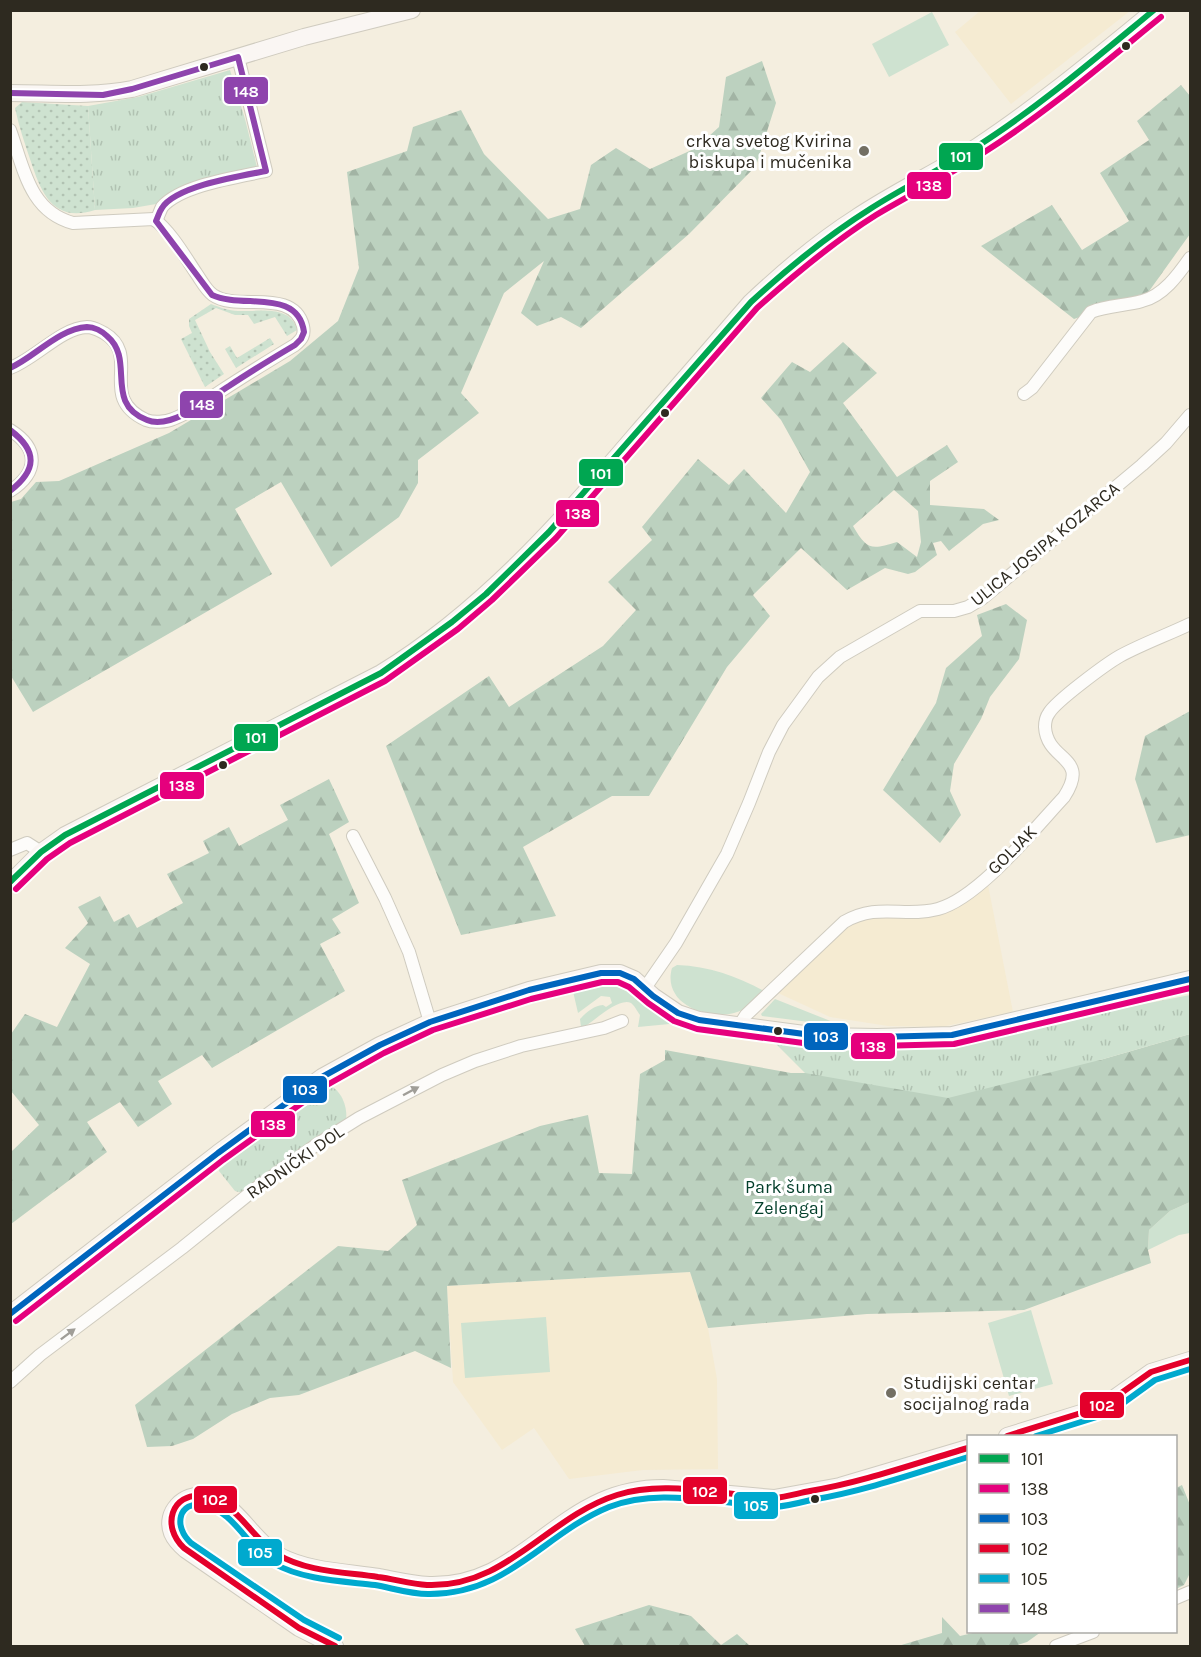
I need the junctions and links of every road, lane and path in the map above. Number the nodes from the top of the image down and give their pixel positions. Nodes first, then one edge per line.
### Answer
1 (412, 10) edge
2 (1155, 10) edge
3 (238, 57) junction
4 (10, 93) edge
5 (10, 130) edge
6 (156, 220) junction
7 (1191, 258) edge
8 (10, 368) edge
9 (1024, 394) dead end
10 (1191, 416) edge
11 (10, 430) edge
12 (10, 491) edge
13 (1191, 624) edge
14 (352, 836) dead end
15 (10, 850) edge
16 (41, 852) junction
17 (10, 884) edge
18 (1191, 979) edge
19 (645, 988) junction
20 (430, 1022) junction
21 (622, 1022) dead end
22 (739, 1026) junction
23 (10, 1314) edge
24 (1191, 1360) edge
25 (10, 1382) edge
26 (1013, 1435) edge
27 (967, 1449) edge
28 (1191, 1592) edge
29 (1177, 1598) edge
30 (1091, 1633) edge
31 (334, 1647) edge
32 (1056, 1647) edge

1 - 3 street
2 - 16 street
3 - 4 street
3 - 6 street
5 - 6 street
6 - 8 street
7 - 9 street
10 - 19 street, ULICA JOSIPA KOZARCA
11 - 12 street
13 - 22 street, GOLJAK
14 - 20 street
15 - 16 street
16 - 17 street
18 - 22 street
19 - 20 street
19 - 22 street
20 - 23 street
25 -> 21 street, RADNIČKI DOL
24 - 26 street
27 - 31 street
28 - 29 street
30 - 32 street

